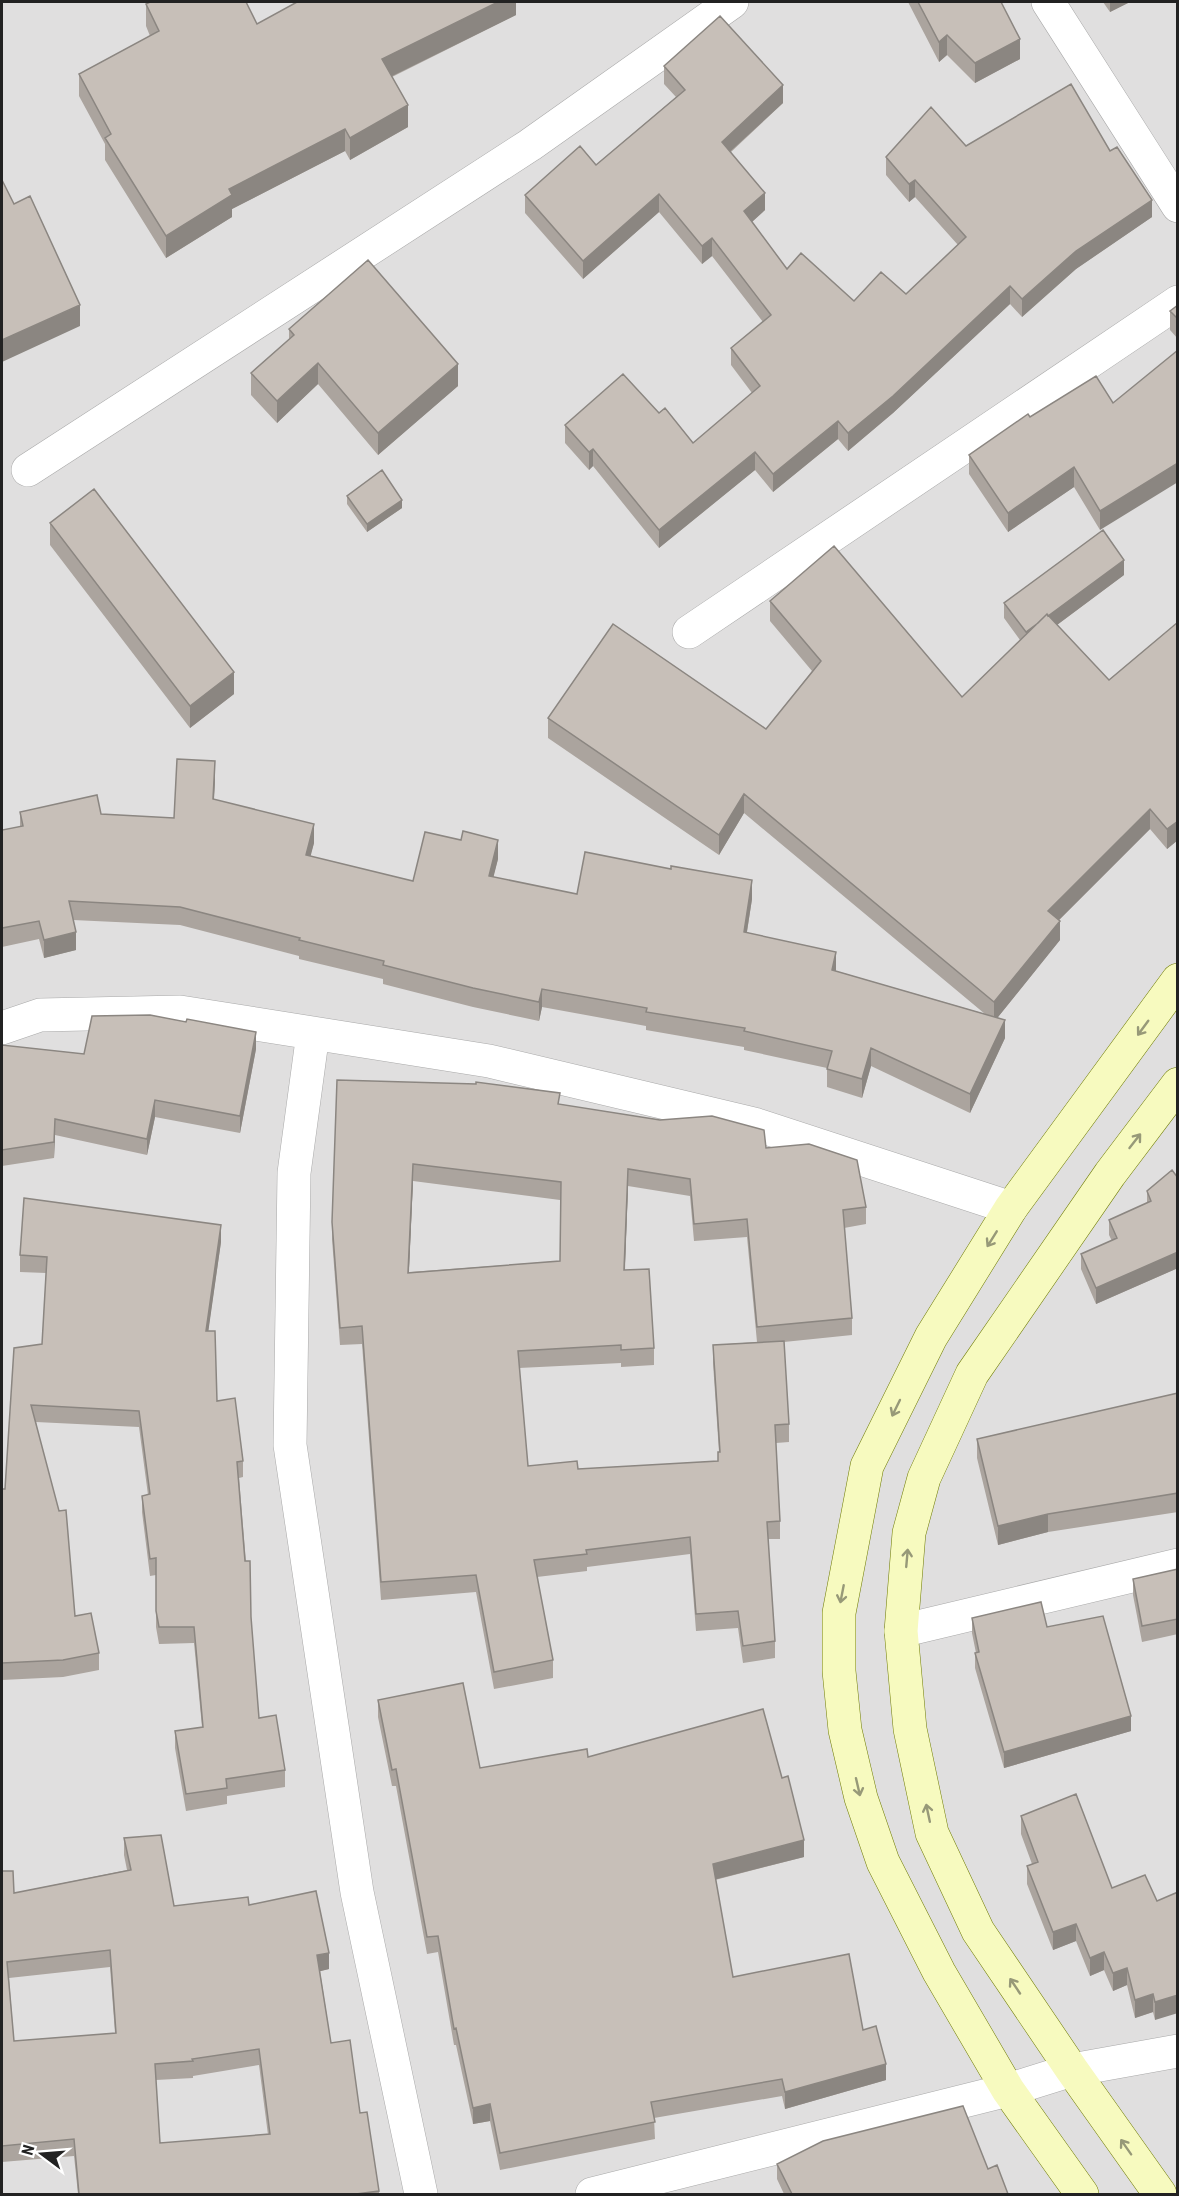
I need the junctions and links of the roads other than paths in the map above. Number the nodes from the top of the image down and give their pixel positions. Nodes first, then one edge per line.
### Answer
1 (732, 2) edge
2 (1048, 2) edge
3 (1178, 206) edge
4 (1178, 302) edge
5 (28, 470) dead end
6 (689, 632) dead end
7 (1178, 980) edge
8 (2, 1028) edge
9 (314, 1034) junction
10 (1169, 1096) edge
11 (1011, 1208) junction
12 (1178, 1565) edge
13 (901, 1631) junction
14 (1178, 2051) edge
15 (1072, 2070) junction
16 (1008, 2090) junction
17 (421, 2194) edge
18 (592, 2194) edge
19 (1082, 2194) edge
20 (1160, 2194) edge

1 - 5 street
2 - 3 street
4 - 6 street
7 -> 11 main road
8 - 9 street
9 - 11 street
9 - 17 street
13 -> 10 main road
11 -> 16 main road
12 - 13 street
15 -> 13 main road
14 - 15 street
15 - 16 street
20 -> 15 main road
16 - 18 street
16 - 19 main road

